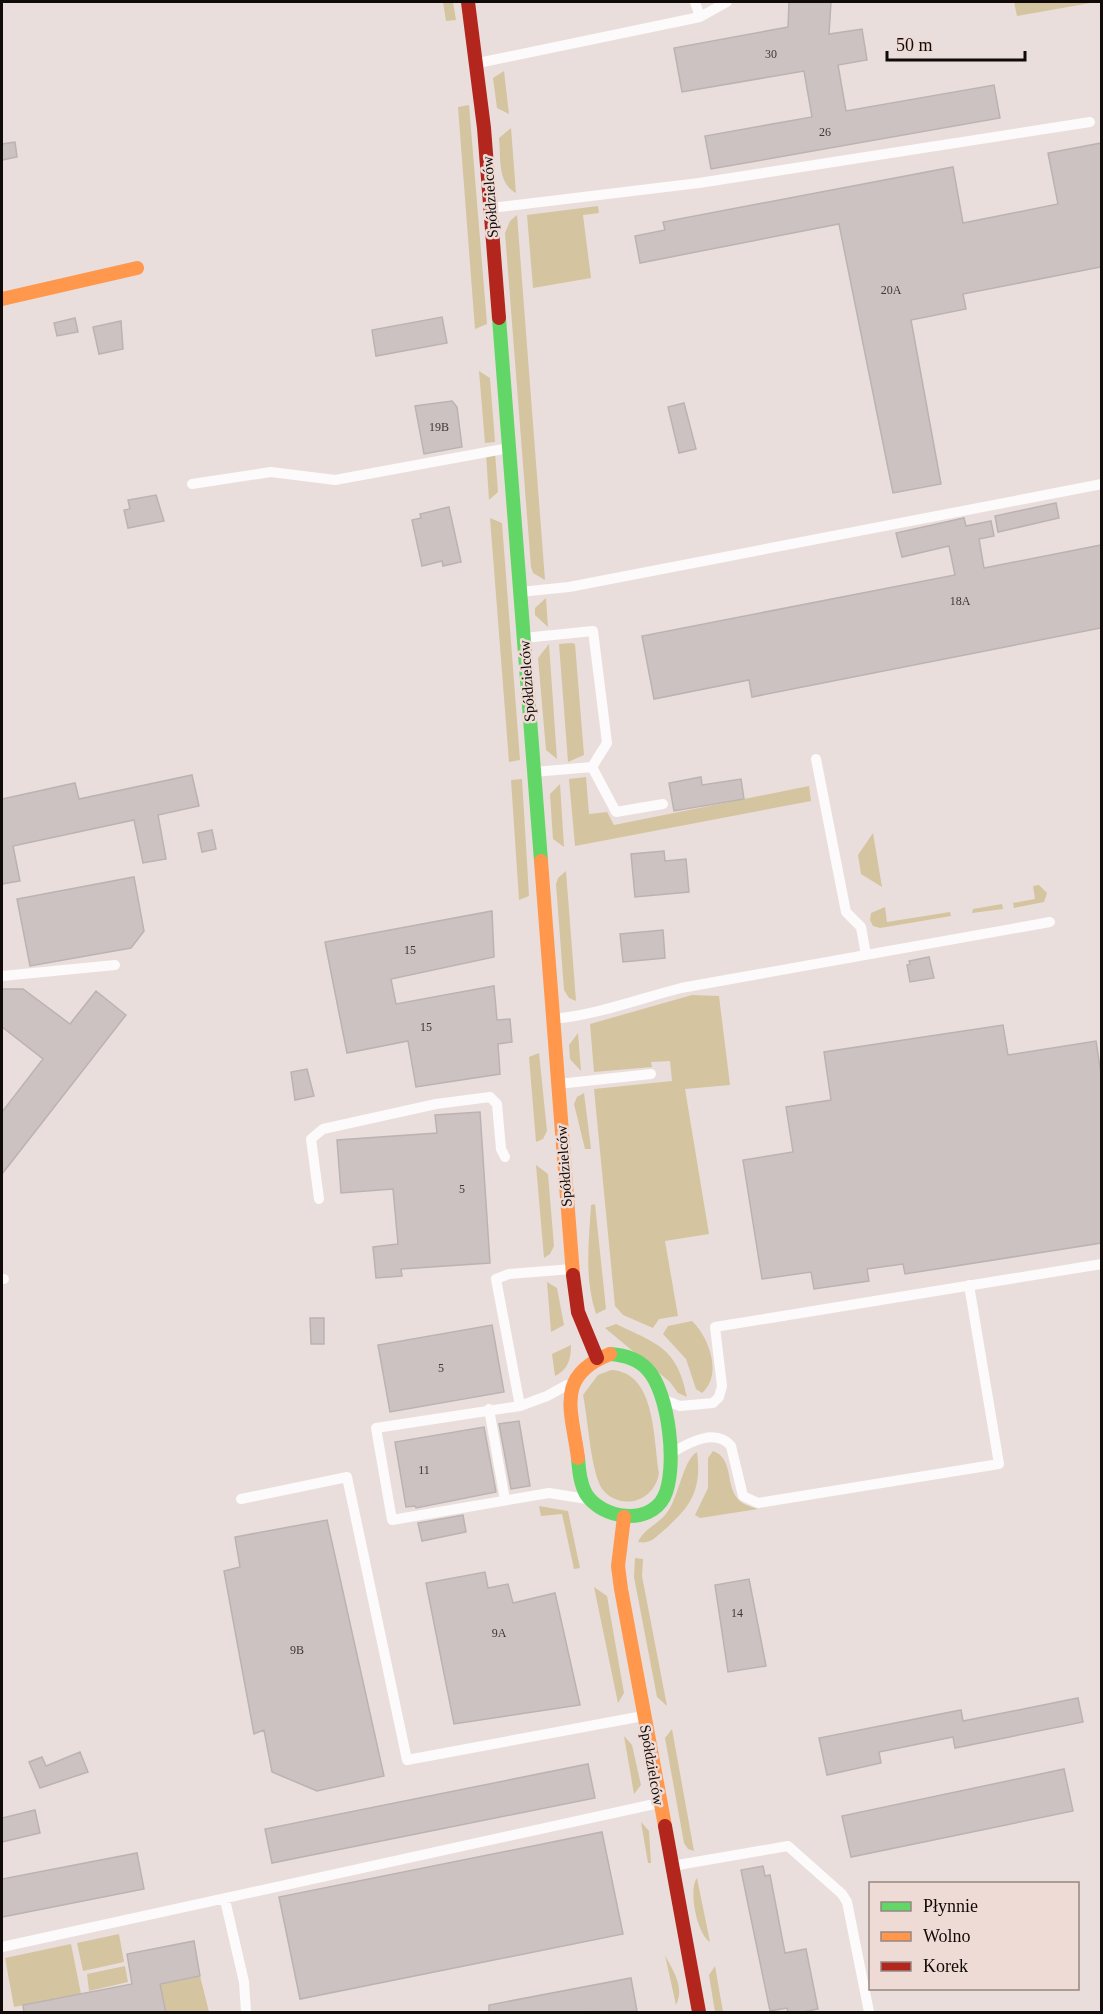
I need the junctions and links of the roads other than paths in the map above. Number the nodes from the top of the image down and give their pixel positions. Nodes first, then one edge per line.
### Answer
1 (468, 2) edge
2 (695, 2) edge
3 (728, 2) edge
4 (700, 16) junction
5 (477, 63) junction
6 (1090, 122) dead end
7 (491, 208) junction
8 (137, 268) dead end
9 (2, 298) edge
10 (509, 447) junction
11 (192, 484) dead end
12 (1101, 484) edge
13 (520, 592) junction
14 (523, 638) junction
15 (816, 759) dead end
16 (592, 767) junction
17 (533, 772) junction
18 (663, 804) dead end
19 (1050, 922) dead end
20 (866, 955) junction
21 (115, 965) dead end
22 (2, 976) edge
23 (552, 1020) junction
24 (651, 1074) dead end
25 (558, 1084) junction
26 (505, 1157) dead end
27 (319, 1199) dead end
28 (1101, 1264) edge
29 (572, 1269) junction
30 (969, 1285) junction
31 (597, 1358) junction
32 (572, 1382) junction
33 (661, 1399) junction
34 (520, 1406) junction
35 (489, 1409) junction
36 (670, 1454) junction
37 (241, 1499) dead end
38 (505, 1500) junction
39 (590, 1500) junction
40 (624, 1516) junction
41 (644, 1716) junction
42 (659, 1803) junction
43 (671, 1866) junction
44 (225, 1900) junction
45 (2, 1947) edge
46 (246, 2013) edge
47 (699, 2013) edge
48 (869, 2013) edge

1 - 5 street, Spółdzielców
2 - 4 lane
3 - 4 lane
4 - 5 lane
5 - 7 street, Spółdzielców
6 - 7 lane
7 - 10 street, Spółdzielców
8 - 9 street
10 - 11 lane
10 - 13 street, Spółdzielców
12 - 13 lane
13 - 14 street, Spółdzielców
14 - 16 lane
14 - 17 street, Spółdzielców
15 - 20 lane
16 - 17 lane
16 - 18 lane
17 - 23 street, Spółdzielców
19 - 20 lane
20 - 23 lane
21 - 22 lane
23 - 25 street, Spółdzielców
24 - 25 lane
25 - 29 street, Spółdzielców
26 - 27 lane
28 - 30 lane
29 - 31 street, Spółdzielców
29 - 34 lane
30 - 33 lane
30 - 36 lane
31 - 32 street
31 - 33 street
32 - 34 lane
32 - 39 street
33 - 36 street
34 - 35 lane
35 - 38 lane
35 - 38 lane
36 - 40 street
37 - 41 lane
38 - 39 lane
39 - 40 street
40 - 41 street, Spółdzielców
41 - 42 street, Spółdzielców
42 - 43 street, Spółdzielców
42 - 44 lane
43 - 47 street, Spółdzielców
43 - 48 lane
44 - 45 lane
44 - 46 lane

